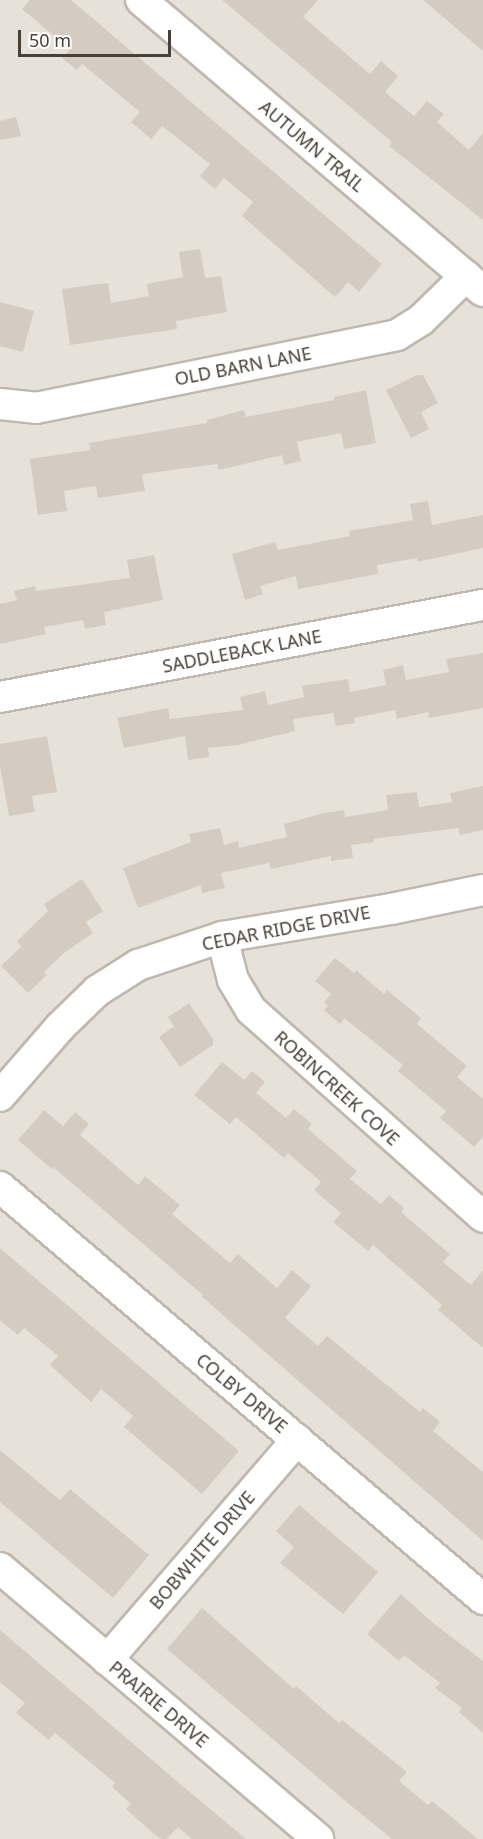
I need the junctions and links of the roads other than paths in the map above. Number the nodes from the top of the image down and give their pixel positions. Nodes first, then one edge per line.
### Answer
1 (141, 0) edge
2 (474, 284) edge
3 (0, 404) edge
4 (483, 605) edge
5 (0, 697) edge
6 (483, 890) edge
7 (222, 937) junction
8 (0, 1096) edge
9 (0, 1187) edge
10 (483, 1217) edge
11 (297, 1440) junction
12 (0, 1568) edge
13 (483, 1599) edge
14 (107, 1660) junction
15 (318, 1839) edge

1 - 2 street, AUTUMN TRAIL
2 - 3 street, OLD BARN LANE
4 - 5 street, SADDLEBACK LANE
6 - 7 street, CEDAR RIDGE DRIVE
7 - 8 street, CEDAR RIDGE DRIVE
7 - 10 street, ROBINCREEK COVE
9 - 11 street, COLBY DRIVE
11 - 13 street, COLBY DRIVE
11 - 14 street, BOBWHITE DRIVE
12 - 14 street, PRAIRIE DRIVE
14 - 15 street, PRAIRIE DRIVE

